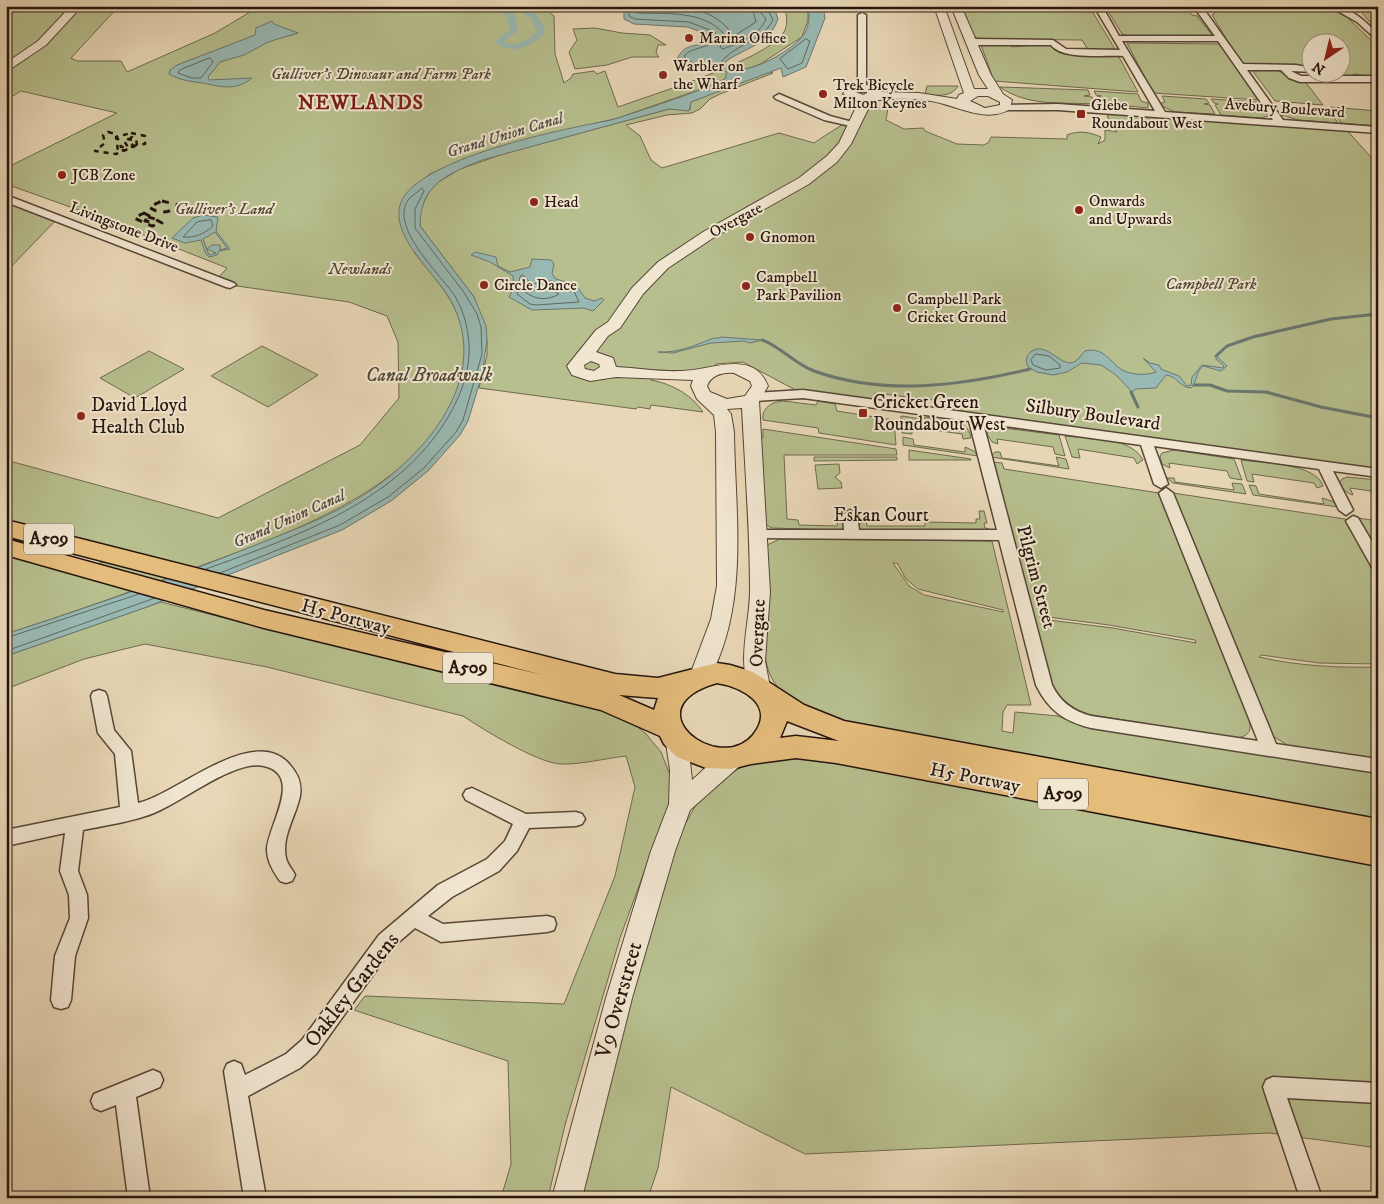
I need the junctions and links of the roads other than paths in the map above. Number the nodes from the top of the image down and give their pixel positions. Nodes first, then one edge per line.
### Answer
1 (77, 6) edge
2 (939, 6) edge
3 (956, 6) edge
4 (1098, 6) edge
5 (1333, 6) edge
6 (1343, 6) edge
7 (1351, 6) edge
8 (1358, 6) edge
9 (1200, 10) dead end
10 (862, 14) dead end
11 (1360, 20) junction
12 (1116, 38) junction
13 (1378, 38) edge
14 (1220, 39) junction
15 (971, 42) junction
16 (1125, 53) junction
17 (1243, 67) junction
18 (6, 69) edge
19 (1302, 77) edge
20 (1352, 77) edge
21 (1378, 79) edge
22 (868, 93) junction
23 (968, 95) junction
24 (779, 97) dead end
25 (999, 97) junction
26 (1162, 115) junction
27 (856, 121) junction
28 (1281, 124) junction
29 (1378, 130) edge
30 (6, 198) edge
31 (230, 285) dead end
32 (614, 324) junction
33 (605, 364) junction
34 (707, 374) junction
35 (678, 378) junction
36 (758, 380) junction
37 (803, 394) junction
38 (704, 395) junction
39 (752, 398) junction
40 (975, 418) junction
41 (1146, 441) junction
42 (1324, 466) junction
43 (1378, 473) edge
44 (850, 516) dead end
45 (6, 528) edge
46 (757, 535) junction
47 (852, 535) junction
48 (1004, 535) junction
49 (6, 547) edge
50 (84, 559) junction
51 (1378, 565) edge
52 (273, 609) junction
53 (695, 678) junction
54 (763, 691) junction
55 (100, 696) dead end
56 (672, 735) junction
57 (1269, 748) junction
58 (742, 755) junction
59 (1378, 766) edge
60 (472, 795) dead end
61 (681, 804) junction
62 (129, 812) junction
63 (576, 819) dead end
64 (524, 821) junction
65 (75, 825) junction
66 (1378, 832) edge
67 (6, 838) edge
68 (1378, 852) edge
69 (286, 875) dead end
70 (412, 917) junction
71 (547, 924) dead end
72 (61, 1000) dead end
73 (153, 1080) dead end
74 (125, 1092) junction
75 (1378, 1092) edge
76 (101, 1101) dead end
77 (139, 1198) edge
78 (255, 1198) edge
79 (566, 1198) edge
80 (1312, 1198) edge

1 - 18 street
2 - 23 street
3 - 15 street
4 - 12 street
5 - 11 street
6 - 7 street
8 - 11 street
9 - 14 street
10 - 22 street
11 - 13 street
12 - 14 street
12 - 16 street
14 - 17 street
15 - 16 street
15 - 25 street
16 - 26 street
17 - 19 street
17 - 28 street
20 - 21 street
22 - 23 street
22 - 27 street, Overgate
22 - 27 street
23 - 25 street
23 - 25 street
24 - 27 street
25 - 26 street, Avebury Boulevard
26 - 28 street, Avebury Boulevard
27 - 32 street, Overgate
28 - 29 street, Avebury Boulevard
30 - 31 street, Livingstone Drive
32 - 33 street, Overgate
32 - 33 street, Overgate
33 - 35 street, Overgate
34 - 35 street, Overgate
34 - 36 street, Overgate
34 - 38 street
35 - 38 street, Overgate
36 - 37 street
36 - 39 street, Overgate
37 - 39 street
37 - 40 street, Silbury Boulevard
38 - 39 street
38 - 53 street, Overgate
39 - 46 street, Overgate
40 - 41 street, Silbury Boulevard
40 - 48 street, Pilgrim Street
41 - 42 street, Silbury Boulevard
41 - 57 street
42 - 43 street, Silbury Boulevard
42 - 51 street
44 - 47 street
45 - 50 main road, H5 Portway / A509
46 - 47 street, Eskan Court
46 - 54 street, Overgate
47 - 48 street, Eskan Court
48 - 57 street, Pilgrim Street
49 - 50 main road, H5 Portway / A509
50 - 52 main road, H5 Portway / A509
52 - 53 main road, H5 Portway / A509
52 - 56 main road, H5 Portway / A509
53 - 54 main road, A509
53 - 56 main road
54 - 58 main road
54 - 66 main road, H5 Portway / A509
55 - 62 street
56 - 58 main road, A509
56 - 61 street, V9 Overstreet
57 - 59 street, Pilgrim Street
58 - 61 street, V9 Overstreet
58 - 68 main road, H5 Portway / A509
60 - 64 street
61 - 79 street, V9 Overstreet
62 - 65 street
62 - 69 street
63 - 64 street
64 - 70 street, Oakley Gardens
65 - 67 street
65 - 72 street
70 - 71 street, Oakley Gardens
70 - 78 street, Oakley Gardens
73 - 74 street
74 - 76 street
74 - 77 street
75 - 80 street

